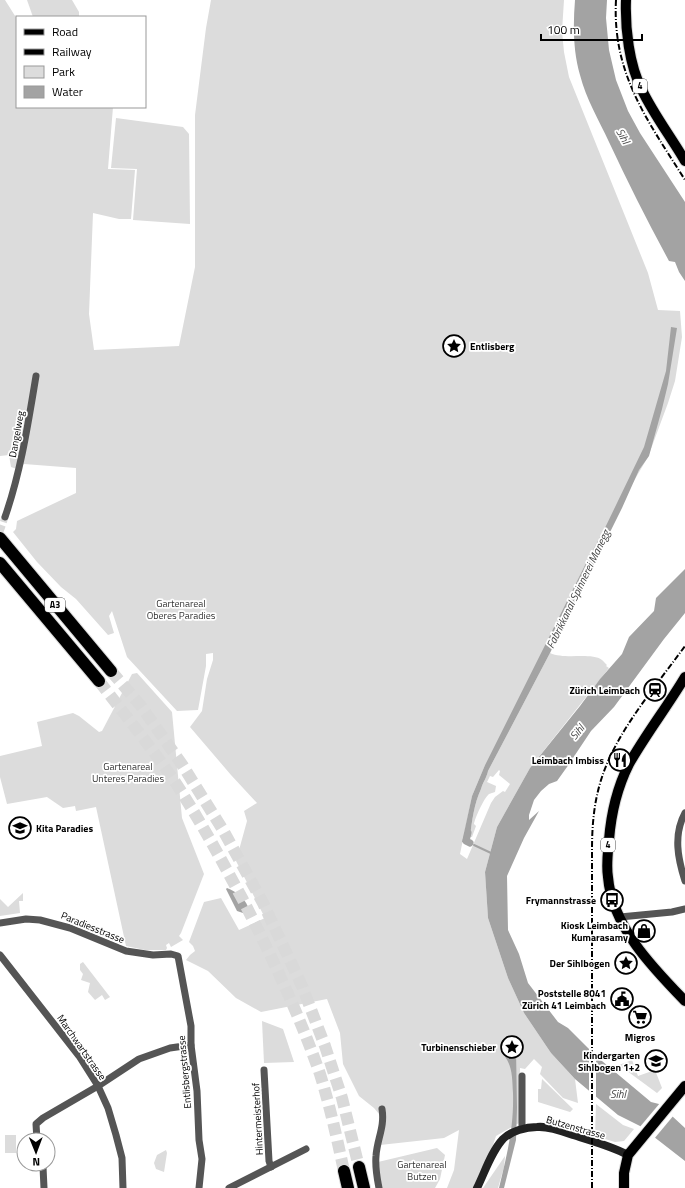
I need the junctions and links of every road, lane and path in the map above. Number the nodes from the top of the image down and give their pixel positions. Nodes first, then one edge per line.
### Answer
1 (626, 0) edge
2 (685, 161) edge
3 (36, 376) dead end
4 (6, 517) tunnel mouth
5 (0, 538) edge
6 (0, 563) edge
7 (111, 671) tunnel mouth
8 (685, 677) edge
9 (99, 681) tunnel mouth
10 (685, 813) edge
11 (685, 881) edge
12 (685, 909) edge
13 (620, 917) junction
14 (0, 923) edge
15 (0, 955) edge
16 (178, 956) joint
17 (685, 1001) edge
18 (191, 1045) junction
19 (264, 1070) dead end
20 (522, 1076) dead end
21 (98, 1086) junction
22 (685, 1086) edge
23 (382, 1109) dead end
24 (520, 1130) junction
25 (36, 1132) edge
26 (306, 1149) dead end
27 (628, 1155) junction
28 (271, 1167) junction
29 (359, 1167) tunnel mouth
30 (344, 1171) tunnel mouth
31 (43, 1172) edge
32 (44, 1188) edge
33 (123, 1188) edge
34 (199, 1188) edge
35 (229, 1188) edge
36 (348, 1188) edge
37 (364, 1188) edge
38 (379, 1188) edge
39 (477, 1188) edge
40 (624, 1188) edge

1 - 2 main road, 4
3 - 4 street, Dangelweg
5 - 7 highway, A3
6 - 9 highway, A3
8 - 13 main road, 4
10 - 11 street
12 - 13 street
13 - 17 main road, 4
14 - 16 street, Paradiesstrasse
15 - 21 street, Marchwartstrasse
16 - 18 street, Entlisbergstrasse
18 - 21 street
18 - 34 street, Entlisbergstrasse
19 - 28 street, Hintermeisterhof
20 - 24 street
21 - 25 street
21 - 33 street, Marchwartstrasse
22 - 27 main road
23 - 38 street
24 - 27 main road, Butzenstrasse
24 - 39 main road, Butzenstrasse
26 - 28 street
27 - 40 main road
28 - 35 street
29 - 37 highway
30 - 36 highway
31 - 32 street

